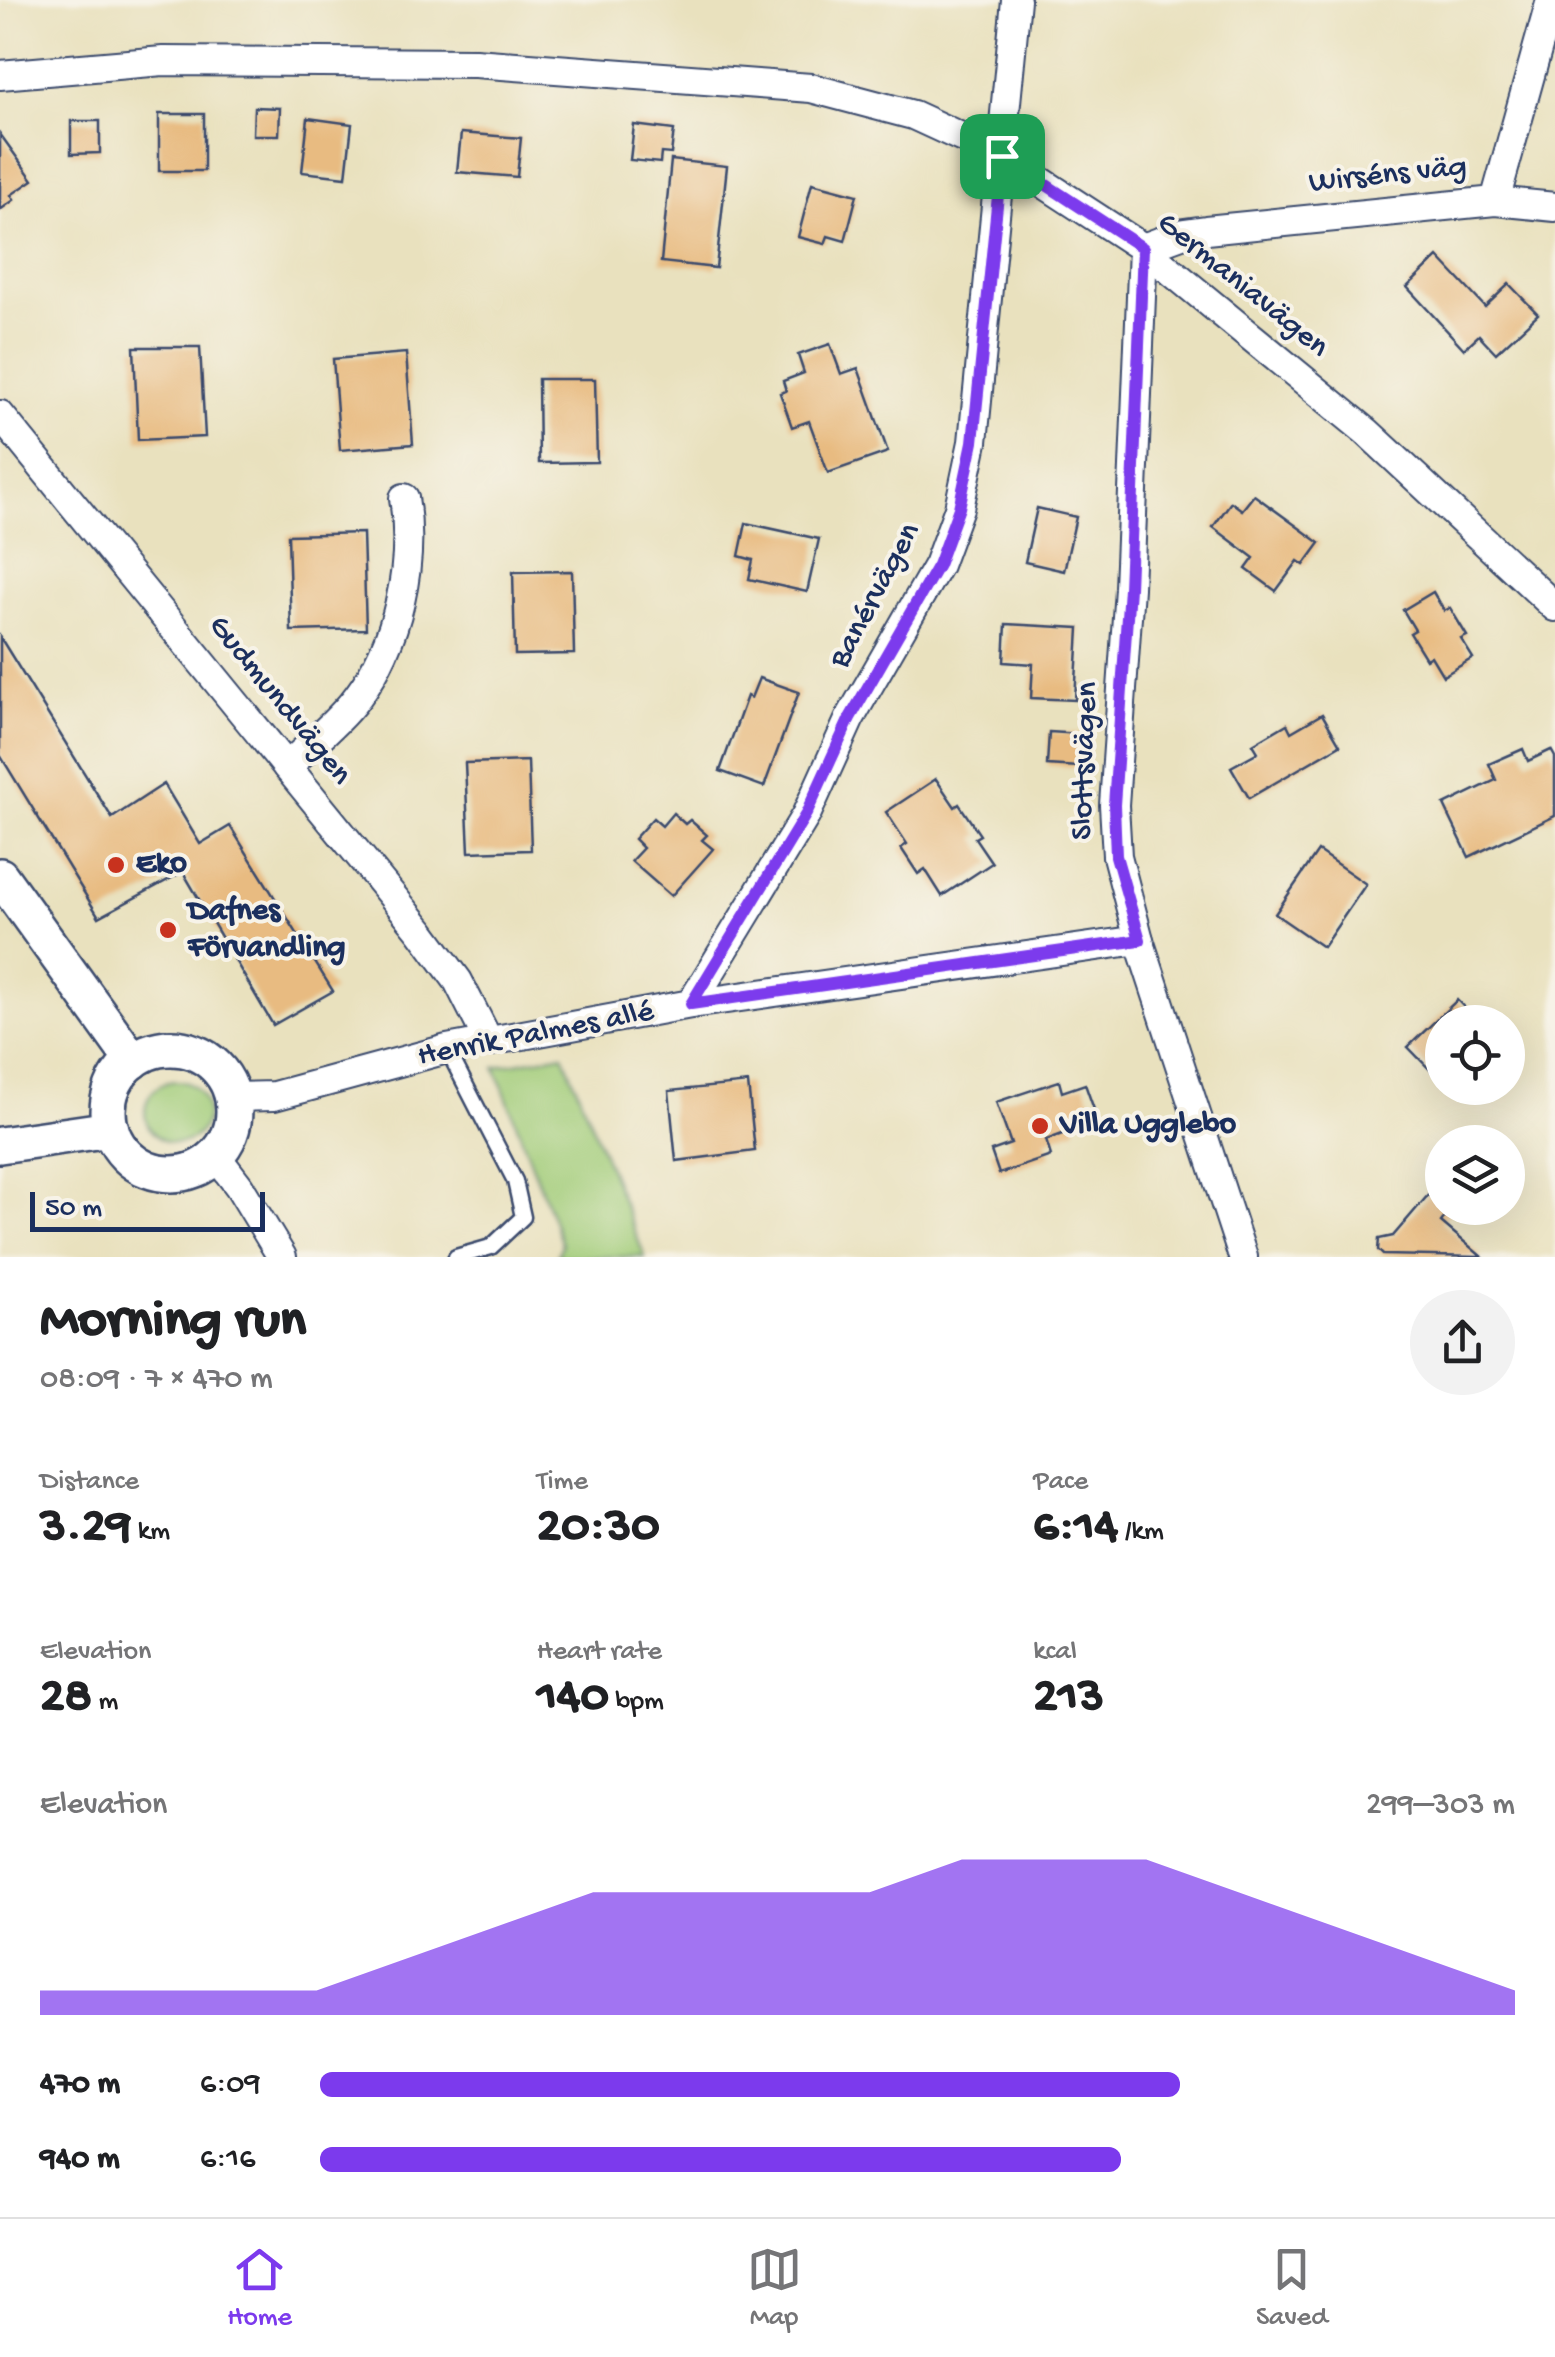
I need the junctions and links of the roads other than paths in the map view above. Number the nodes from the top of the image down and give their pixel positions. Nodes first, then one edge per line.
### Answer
1 (1016, 0) edge
2 (1551, 0) edge
3 (0, 75) edge
4 (1002, 156) junction
5 (1495, 201) junction
6 (1555, 207) edge
7 (1143, 248) junction
8 (0, 415) edge
9 (404, 498) dead end
10 (1555, 607) edge
11 (287, 767) junction
12 (0, 876) edge
13 (1140, 940) junction
14 (691, 1004) junction
15 (489, 1042) junction
16 (447, 1049) junction
17 (133, 1061) junction
18 (233, 1097) junction
19 (110, 1129) junction
20 (0, 1145) edge
21 (216, 1156) junction
22 (282, 1257) edge
23 (456, 1257) edge
24 (1244, 1257) edge

1 - 4 street, Banérvägen
2 - 5 street, Wirséns väg
3 - 4 street, Germaniavägen
4 - 7 street, Germaniavägen
4 - 14 street, Banérvägen
5 - 6 street
5 - 7 street, Wirséns väg
7 - 10 street, Germaniavägen
7 - 13 street, Slottsvägen
8 - 11 street, Gudmundvägen
9 - 11 street
11 - 15 street, Gudmundvägen
12 - 17 street
13 - 14 street, Henrik Palmes allé
13 - 24 street, Slottsvägen
14 - 15 street, Henrik Palmes allé
15 - 16 street, Henrik Palmes allé
16 - 18 street, Henrik Palmes allé
16 - 23 lane
17 - 18 street
17 - 19 street
18 - 21 street
19 - 20 street
19 - 21 street
21 - 22 street

